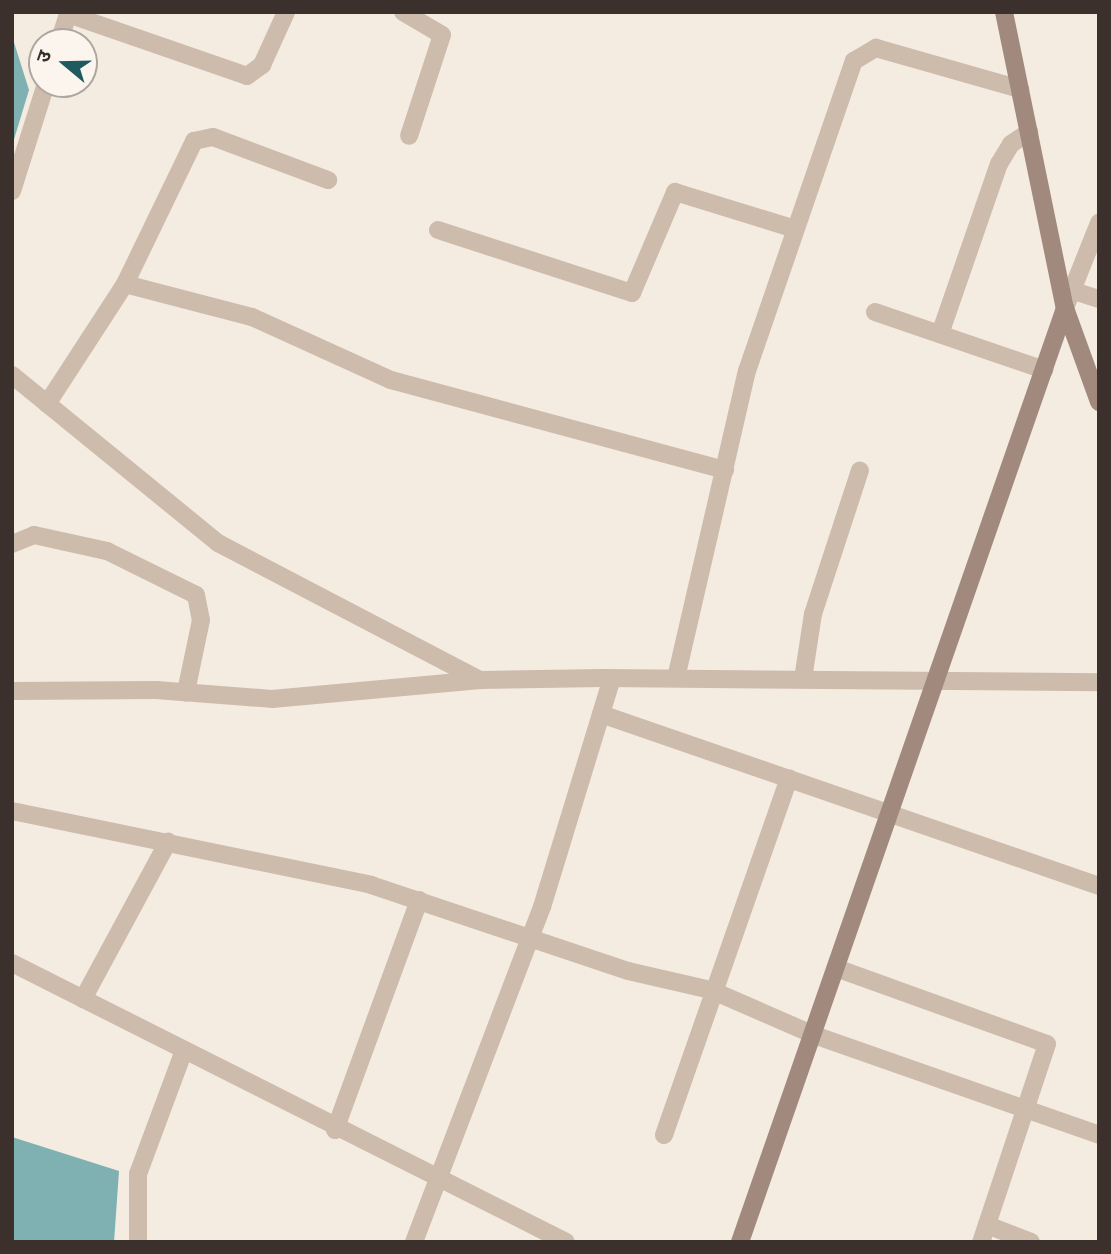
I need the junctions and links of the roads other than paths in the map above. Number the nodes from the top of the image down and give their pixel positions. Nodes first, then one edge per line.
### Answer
1 (286, 12) edge
2 (403, 12) edge
3 (1004, 12) edge
4 (69, 13) edge
5 (1020, 89) junction
6 (42, 98) edge
7 (1029, 132) junction
8 (410, 136) dead end
9 (328, 180) dead end
10 (12, 191) edge
11 (792, 228) junction
12 (438, 230) dead end
13 (1097, 231) edge
14 (125, 284) junction
15 (1074, 291) junction
16 (1099, 299) edge
17 (1065, 308) junction
18 (875, 312) dead end
19 (940, 334) junction
20 (1044, 370) junction
21 (12, 375) edge
22 (1094, 380) edge
23 (1099, 402) edge
24 (47, 404) junction
25 (724, 470) junction
26 (860, 470) dead end
27 (12, 544) edge
28 (612, 678) junction
29 (676, 678) junction
30 (480, 680) junction
31 (803, 680) junction
32 (937, 681) junction
33 (1099, 682) edge
34 (12, 691) edge
35 (186, 692) junction
36 (601, 714) junction
37 (789, 778) junction
38 (12, 811) edge
39 (889, 813) junction
40 (168, 842) junction
41 (1099, 886) edge
42 (418, 900) junction
43 (531, 937) junction
44 (12, 962) edge
45 (836, 968) junction
46 (718, 993) junction
47 (83, 999) junction
48 (814, 1035) junction
49 (183, 1054) junction
50 (1027, 1108) junction
51 (335, 1130) junction
52 (664, 1135) dead end
53 (1099, 1135) edge
54 (438, 1182) junction
55 (984, 1233) edge
56 (744, 1241) edge
57 (138, 1242) edge
58 (414, 1242) edge
59 (566, 1242) edge
60 (1031, 1242) edge

1 - 4 street
2 - 8 street
3 - 5 street
5 - 7 street
5 - 11 street
6 - 10 street
7 - 17 street
7 - 19 street
9 - 14 street
11 - 12 street
11 - 25 street
13 - 15 street
14 - 24 street
14 - 25 street
15 - 16 street
15 - 17 street
17 - 20 street
17 - 22 street
18 - 19 street
19 - 20 street
20 - 32 street
21 - 24 street
22 - 23 street
24 - 30 street
25 - 29 street
26 - 31 street
27 - 35 street
28 - 29 street
28 - 30 street
28 - 36 street
29 - 31 street
30 - 35 street
31 - 32 street
32 - 33 street
32 - 39 street
34 - 35 street
36 - 37 street
36 - 43 street
37 - 39 street
37 - 46 street
38 - 40 street
39 - 41 street
39 - 45 street
40 - 42 street
40 - 47 street
42 - 43 street
42 - 51 street
43 - 46 street
43 - 54 street
44 - 47 street
45 - 48 street
45 - 50 street
46 - 48 street
46 - 52 street
47 - 49 street
48 - 50 street
48 - 56 street
49 - 51 street
49 - 57 street
50 - 53 street
50 - 55 street
51 - 54 street
54 - 58 street
54 - 59 street
55 - 60 street

